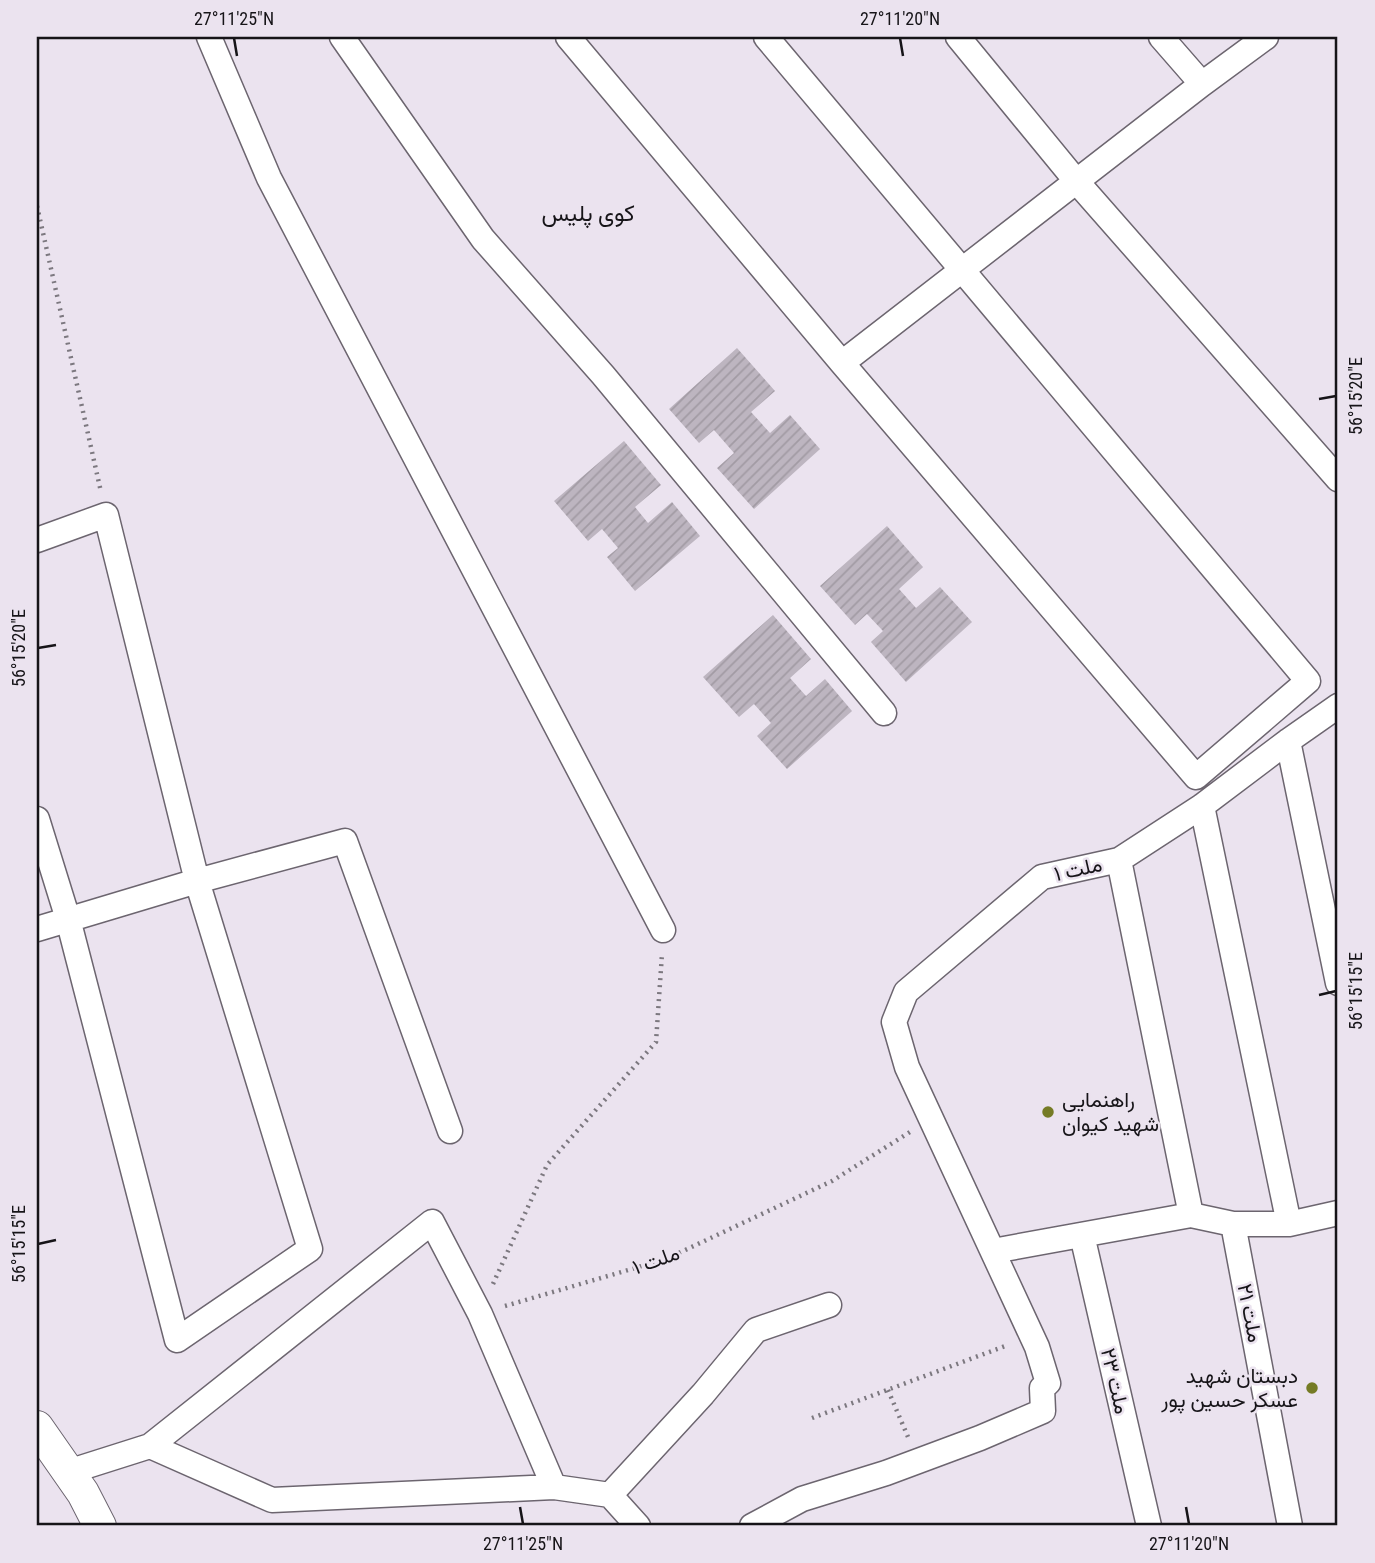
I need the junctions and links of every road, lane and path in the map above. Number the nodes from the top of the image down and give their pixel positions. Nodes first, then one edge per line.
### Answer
1 (209, 37) edge
2 (342, 37) edge
3 (568, 37) edge
4 (766, 37) edge
5 (958, 37) edge
6 (1161, 37) edge
7 (1266, 37) edge
8 (1202, 84) junction
9 (1077, 182) junction
10 (37, 206) edge
11 (962, 271) junction
12 (842, 363) junction
13 (1338, 479) edge
14 (106, 515) junction
15 (37, 540) edge
16 (1338, 706) edge
17 (884, 713) dead end
18 (1287, 741) junction
19 (1202, 806) junction
20 (37, 820) edge
21 (1119, 860) junction
22 (197, 881) junction
23 (68, 919) junction
24 (37, 929) edge
25 (663, 930) joint
26 (1338, 976) edge
27 (931, 1119) junction
28 (450, 1131) dead end
29 (1338, 1213) edge
30 (1191, 1216) junction
31 (1233, 1224) junction
32 (1289, 1224) junction
33 (1082, 1235) junction
34 (993, 1251) junction
35 (829, 1305) dead end
36 (480, 1314) junction
37 (1034, 1341) junction
38 (888, 1390) junction
39 (813, 1418) dead end
40 (37, 1427) edge
41 (150, 1446) junction
42 (918, 1461) junction
43 (68, 1472) junction
44 (554, 1487) junction
45 (610, 1495) junction
46 (1144, 1525) edge
47 (100, 1526) edge
48 (638, 1526) edge
49 (752, 1526) edge
50 (1290, 1526) edge

1 - 25 street
2 - 17 street
3 - 12 street
4 - 11 street
5 - 9 street
6 - 8 street
7 - 8 street
8 - 9 street
9 - 11 street
9 - 13 street
10 - 14 path
11 - 12 street
11 - 12 street
14 - 15 street
14 - 22 street
16 - 18 street, ملت ۱
18 - 19 street, ملت ۱
18 - 26 street
19 - 21 street, ملت ۱
19 - 32 street
20 - 23 street
21 - 27 street, ملت ۱
21 - 30 street
22 - 23 street
22 - 23 street
22 - 28 street
23 - 24 street
25 - 36 path
27 - 34 street, ملت ۱
27 - 36 path, ملت ۱
29 - 32 street
30 - 31 street
30 - 33 street
31 - 32 street
31 - 50 street, ملت ۲۱
33 - 34 street
33 - 46 street, ملت ۲۳
34 - 37 street, ملت ۱
35 - 45 street
36 - 41 street
36 - 44 street
37 - 38 path
37 - 42 street, ملت ۱
38 - 39 path
38 - 42 path
40 - 43 street
41 - 43 street
41 - 44 street
42 - 49 street
43 - 47 street
44 - 45 street
45 - 48 street

